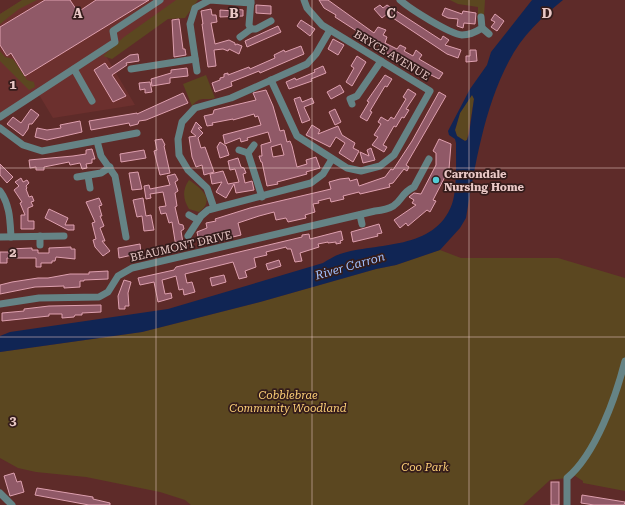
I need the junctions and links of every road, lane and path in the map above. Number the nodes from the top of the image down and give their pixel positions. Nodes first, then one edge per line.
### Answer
1 (160, 0) edge
2 (304, 0) edge
3 (400, 0) edge
4 (251, 2) edge
5 (481, 17) dead end
6 (271, 21) dead end
7 (251, 28) junction
8 (482, 28) junction
9 (330, 30) junction
10 (489, 34) dead end
11 (240, 37) dead end
12 (195, 59) junction
13 (380, 61) junction
14 (144, 67) junction
15 (74, 69) junction
16 (131, 69) dead end
17 (197, 71) dead end
18 (145, 74) dead end
19 (271, 80) junction
20 (92, 101) dead end
21 (352, 104) dead end
22 (0, 117) edge
23 (0, 128) edge
24 (137, 133) dead end
25 (97, 141) junction
26 (254, 145) dead end
27 (239, 150) dead end
28 (248, 153) junction
29 (332, 159) junction
30 (429, 159) dead end
31 (110, 168) junction
32 (88, 176) junction
33 (77, 178) dead end
34 (90, 188) dead end
35 (0, 191) edge
36 (262, 197) junction
37 (214, 208) junction
38 (189, 215) dead end
39 (360, 215) junction
40 (198, 220) junction
41 (362, 224) dead end
42 (40, 236) junction
43 (64, 236) dead end
44 (188, 236) dead end
45 (0, 237) edge
46 (11, 237) junction
47 (126, 237) dead end
48 (40, 245) dead end
49 (0, 304) edge
50 (625, 361) edge
51 (0, 493) edge
52 (12, 505) edge
53 (567, 505) edge

1 - 15 street
2 - 9 street, BRYCE AVENUE
3 - 8 street
4 - 7 street
4 - 12 street
5 - 8 street
6 - 7 street
7 - 11 street
8 - 10 street
9 - 13 street, BRYCE AVENUE
9 - 19 street
12 - 14 street
12 - 17 street
13 - 21 street
13 - 29 street, BRYCE AVENUE
14 - 16 street
14 - 18 street
15 - 20 street
15 - 22 street
19 - 29 street, BRYCE AVENUE
19 - 37 street
23 - 25 street
24 - 25 street
25 - 31 street
26 - 28 street
27 - 28 street
28 - 36 street
29 - 36 street
30 - 39 street, BEAUMONT DRIVE
31 - 32 street
31 - 47 street
32 - 33 street
32 - 34 street
35 - 46 street
36 - 37 street
37 - 40 street
38 - 40 street
39 - 41 street
39 - 49 street, BEAUMONT DRIVE
40 - 44 street
42 - 43 street
42 - 46 street
42 - 48 street
45 - 46 street
50 - 53 street
51 - 52 street

